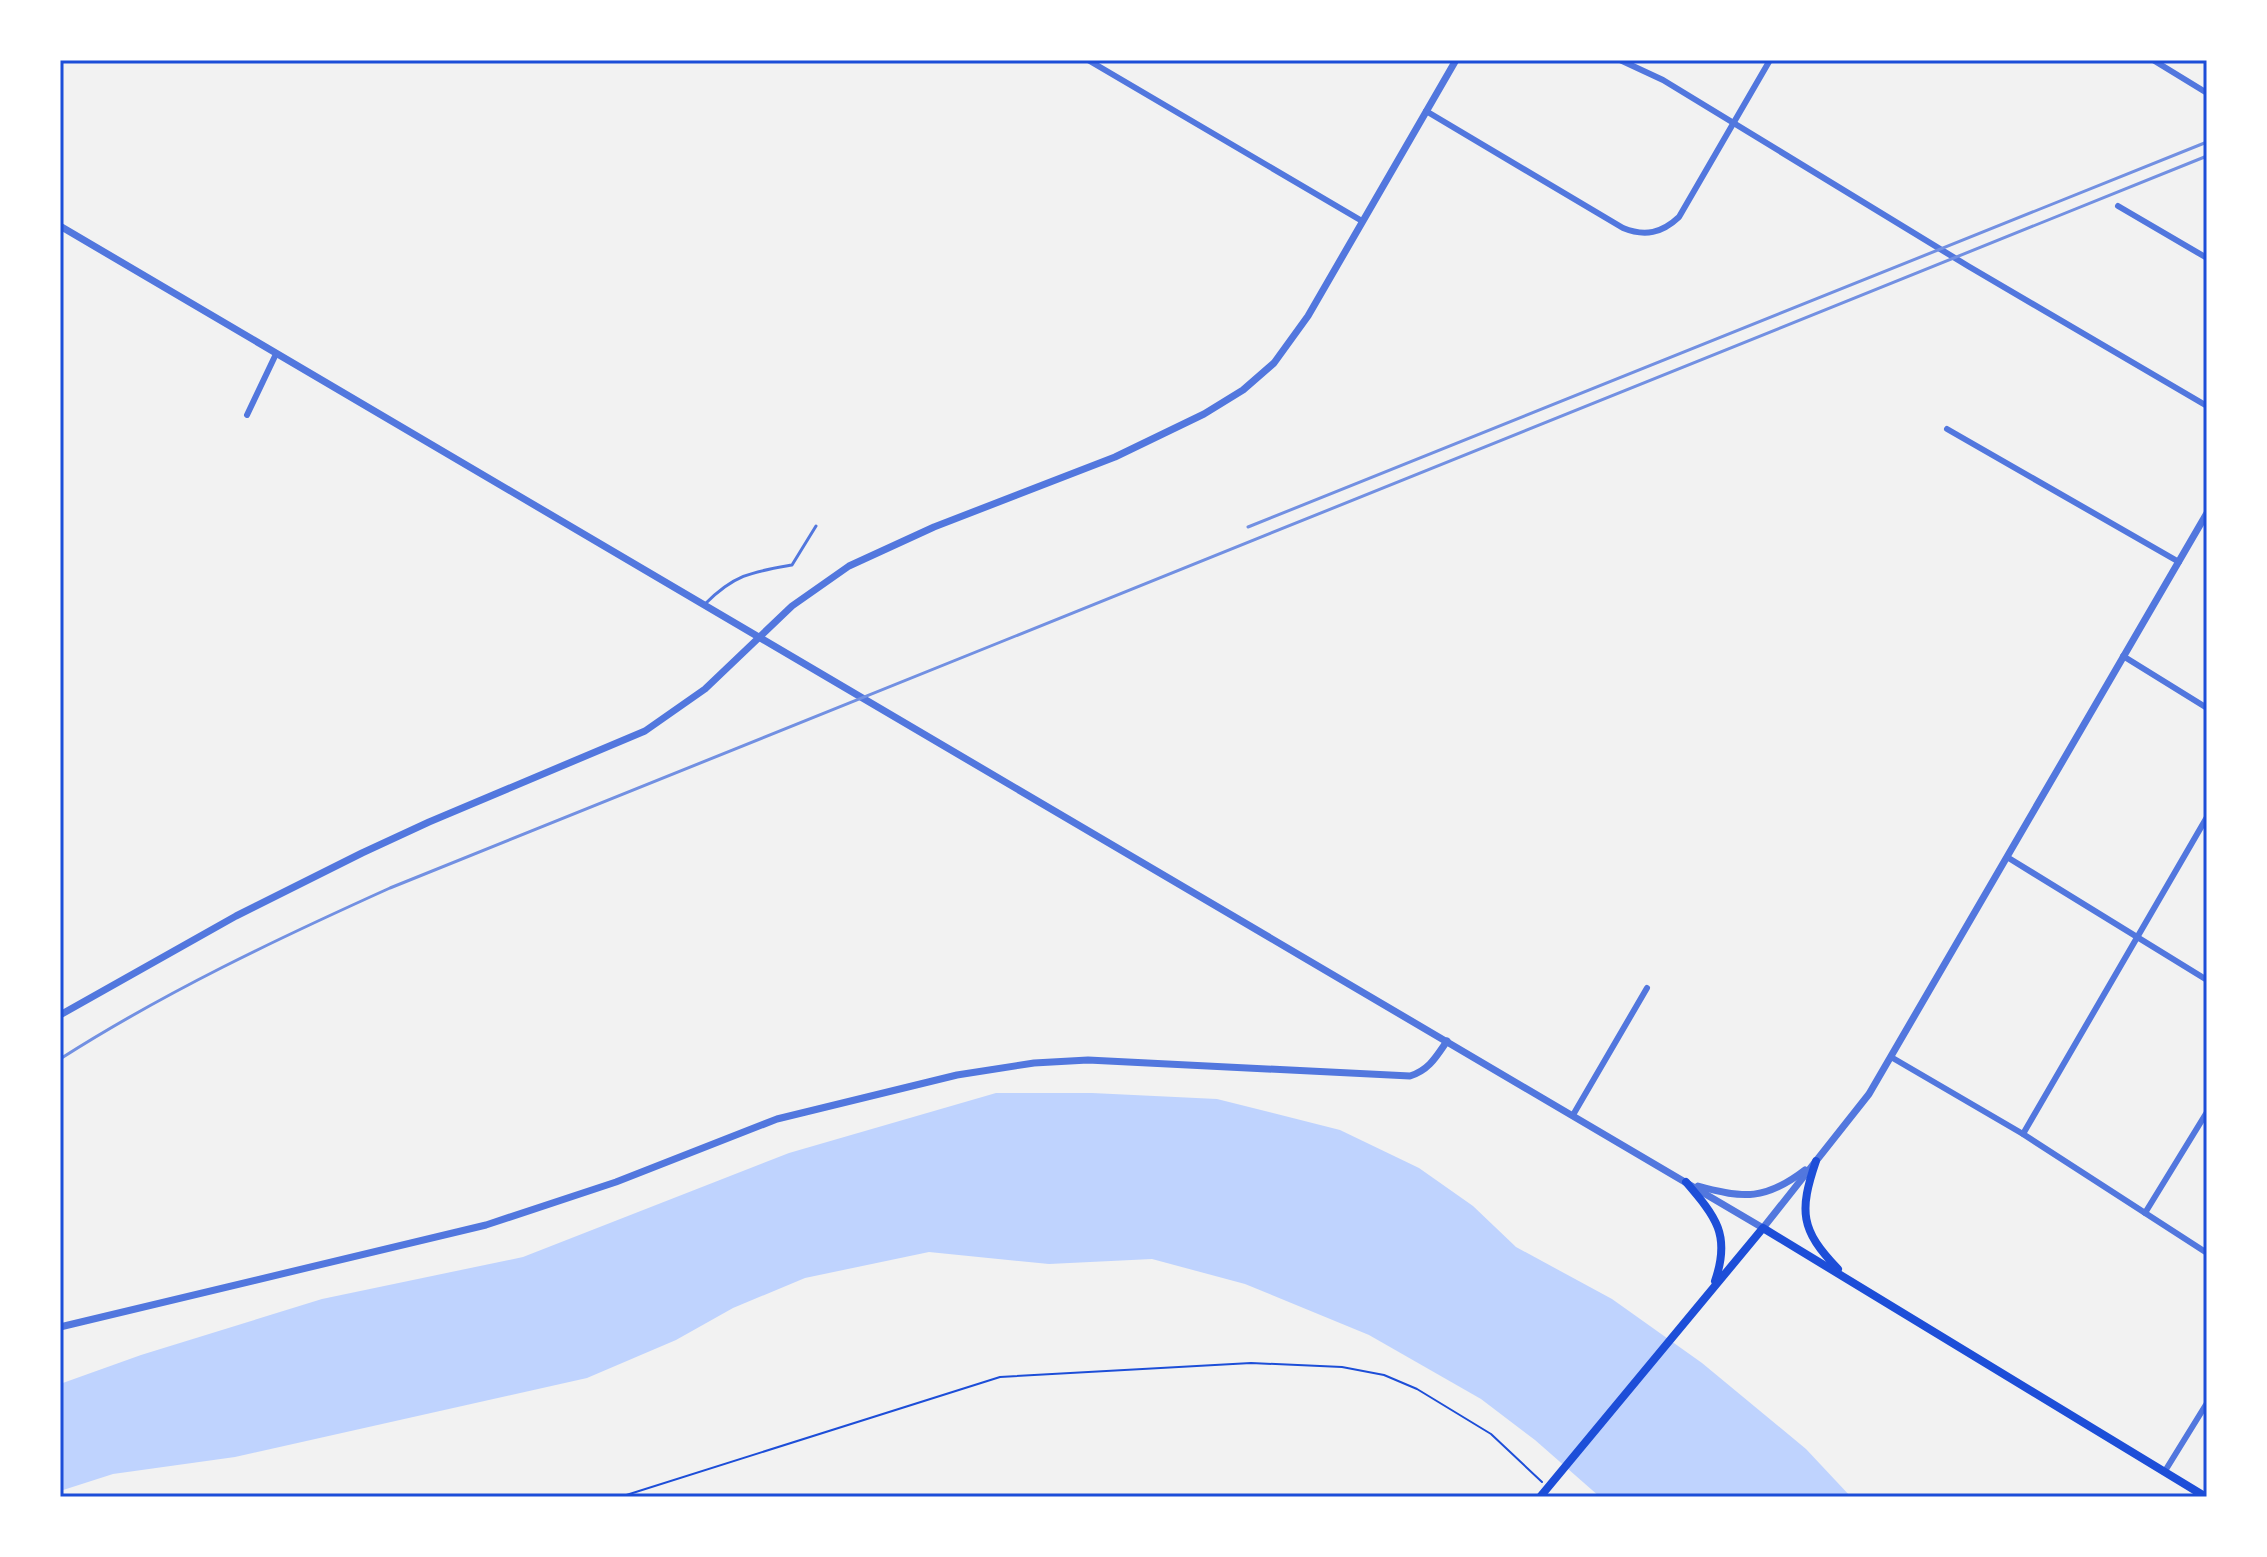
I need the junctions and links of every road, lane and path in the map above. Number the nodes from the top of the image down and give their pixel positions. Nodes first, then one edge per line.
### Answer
1 (1088, 60) edge
2 (1456, 60) edge
3 (1620, 60) edge
4 (1770, 60) edge
5 (2153, 60) edge
6 (2170, 60) edge
7 (2165, 68) junction
8 (2207, 93) edge
9 (1426, 111) junction
10 (1733, 123) junction
11 (2118, 206) dead end
12 (1362, 221) junction
13 (60, 226) edge
14 (2207, 258) edge
15 (276, 354) junction
16 (2207, 406) edge
17 (247, 415) dead end
18 (1947, 429) dead end
19 (2207, 513) edge
20 (816, 526) dead end
21 (2179, 562) junction
22 (702, 607) junction
23 (756, 639) junction
24 (2123, 656) junction
25 (2207, 708) edge
26 (2207, 817) edge
27 (2007, 857) junction
28 (2138, 937) junction
29 (2207, 980) edge
30 (1647, 988) dead end
31 (60, 1015) edge
32 (1447, 1041) junction
33 (1891, 1057) junction
34 (2207, 1112) edge
35 (1573, 1115) junction
36 (2023, 1134) junction
37 (1816, 1161) junction
38 (1686, 1182) junction
39 (2145, 1213) junction
40 (1763, 1228) junction
41 (2207, 1253) edge
42 (1847, 1278) junction
43 (1712, 1290) junction
44 (60, 1327) edge
45 (2207, 1403) edge
46 (2165, 1471) junction
47 (1549, 1489) dead end
48 (620, 1497) edge
49 (1540, 1497) edge
50 (2206, 1497) edge

1 - 12 street
2 - 9 street
3 - 10 street
4 - 10 street
5 - 7 street
6 - 7 street
7 - 8 street
9 - 10 street
9 - 12 street
10 - 16 street
11 - 14 street
12 - 23 street
13 - 15 street
15 - 17 street
15 - 22 street
18 - 21 street
19 - 21 street
20 - 22 lane
21 - 24 street
22 - 23 street
23 - 31 street
23 - 32 street
24 - 25 street
24 - 27 street
26 - 28 street
27 - 28 street
27 - 33 street
28 - 29 street
28 - 36 street
30 - 35 street
32 - 35 street
32 - 44 street
33 - 36 street
33 - 37 street
34 - 39 street
35 - 38 street
36 - 39 street
37 - 38 street
37 - 40 street
37 - 42 main road
38 - 40 street
38 - 43 main road
39 - 41 street
40 - 42 main road
40 - 43 main road
42 - 46 main road
43 - 49 main road
45 - 46 street
46 - 50 main road
47 - 48 path

